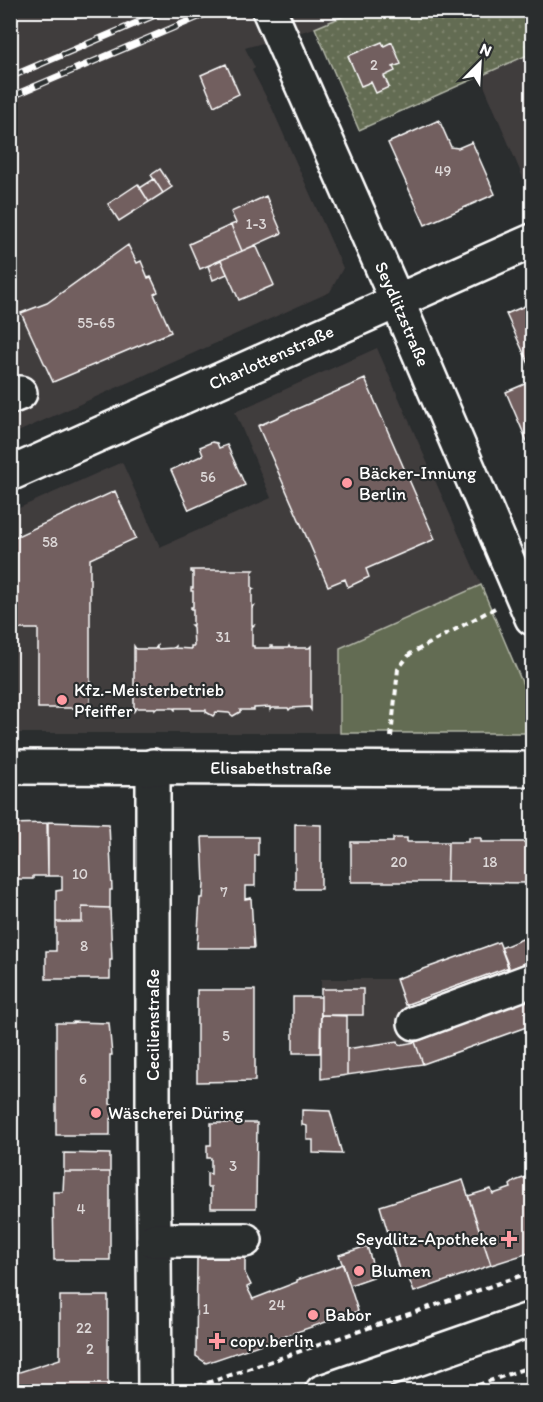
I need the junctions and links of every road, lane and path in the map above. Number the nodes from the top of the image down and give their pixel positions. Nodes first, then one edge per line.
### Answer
1 (269, 10) edge
2 (532, 241) edge
3 (397, 301) junction
4 (10, 474) edge
5 (498, 607) dead end
6 (532, 618) edge
7 (391, 741) dead end
8 (153, 766) junction
9 (10, 767) edge
10 (532, 769) edge
11 (532, 980) edge
12 (415, 1023) dead end
13 (154, 1240) junction
14 (245, 1240) dead end
15 (532, 1272) edge
16 (532, 1319) edge
17 (532, 1366) edge
18 (193, 1387) dead end
19 (155, 1392) edge
20 (322, 1392) edge
21 (458, 1392) edge

1 - 3 street, Seydlitzstraße
2 - 3 street, Charlottenstraße
3 - 4 street, Charlottenstraße
3 - 6 street, Seydlitzstraße
5 - 7 path
8 - 9 street, Elisabethstraße
8 - 10 street, Elisabethstraße
8 - 13 street, Cecilienstraße
11 - 12 street
13 - 14 street
13 - 19 street, Cecilienstraße
15 - 18 path
16 - 20 street
17 - 21 path

